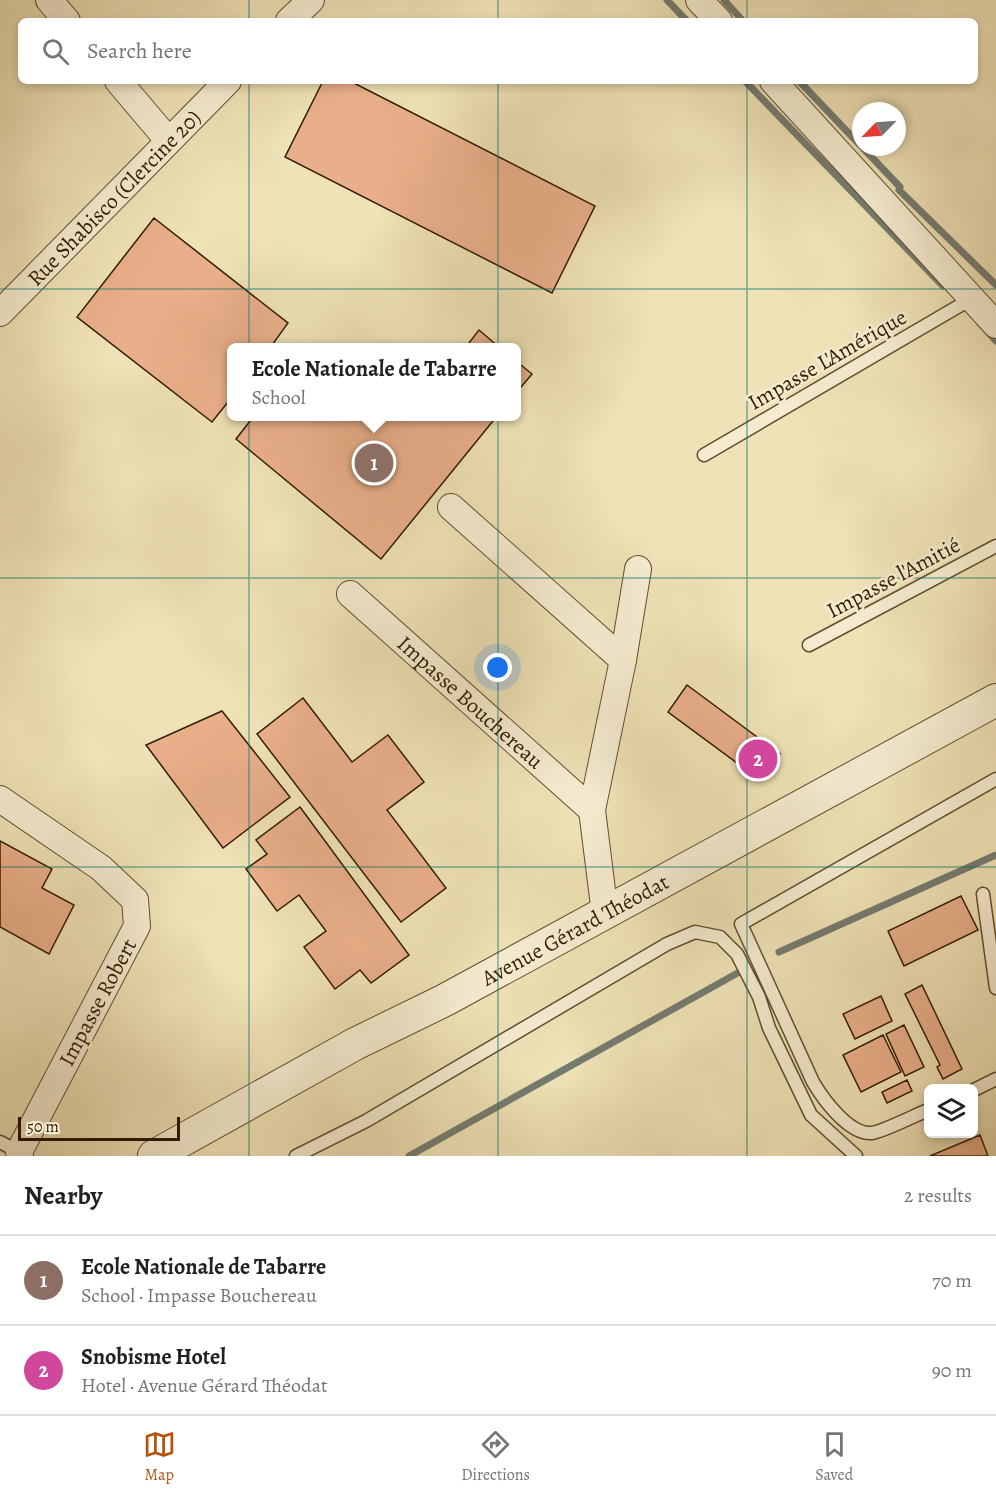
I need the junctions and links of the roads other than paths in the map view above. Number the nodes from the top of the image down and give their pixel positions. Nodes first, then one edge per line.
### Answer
1 (49, 0) edge
2 (310, 0) edge
3 (699, 0) edge
4 (64, 18) edge
5 (292, 18) edge
6 (715, 18) edge
7 (121, 84) edge
8 (225, 84) edge
9 (776, 84) edge
10 (168, 140) junction
11 (971, 299) junction
12 (0, 313) edge
13 (996, 325) edge
14 (704, 455) dead end
15 (451, 507) dead end
16 (996, 546) edge
17 (638, 569) dead end
18 (350, 594) dead end
19 (809, 645) dead end
20 (623, 660) junction
21 (996, 700) edge
22 (996, 779) edge
23 (0, 799) edge
24 (592, 810) junction
25 (983, 894) dead end
26 (605, 914) junction
27 (996, 988) edge
28 (996, 1079) edge
29 (978, 1088) edge
30 (924, 1112) edge
31 (13, 1150) edge
32 (154, 1156) edge
33 (296, 1156) edge
34 (856, 1156) edge

1 - 4 street
2 - 5 street
3 - 6 street
7 - 10 street
8 - 10 street, Rue Shabisco (Clercine 20)
9 - 11 street
10 - 12 street, Rue Shabisco (Clercine 20)
11 - 13 street
11 - 14 lane, Impasse L'Amérique
15 - 20 street
16 - 19 lane, Impasse l'Amitié
17 - 20 street
18 - 24 street, Impasse Bouchereau
20 - 24 street
21 - 26 street, Avenue Gérard Théodat
22 - 30 lane
23 - 31 street, Impasse Robert
24 - 26 street
25 - 27 lane
26 - 32 street, Avenue Gérard Théodat
28 - 29 lane
33 - 34 lane

